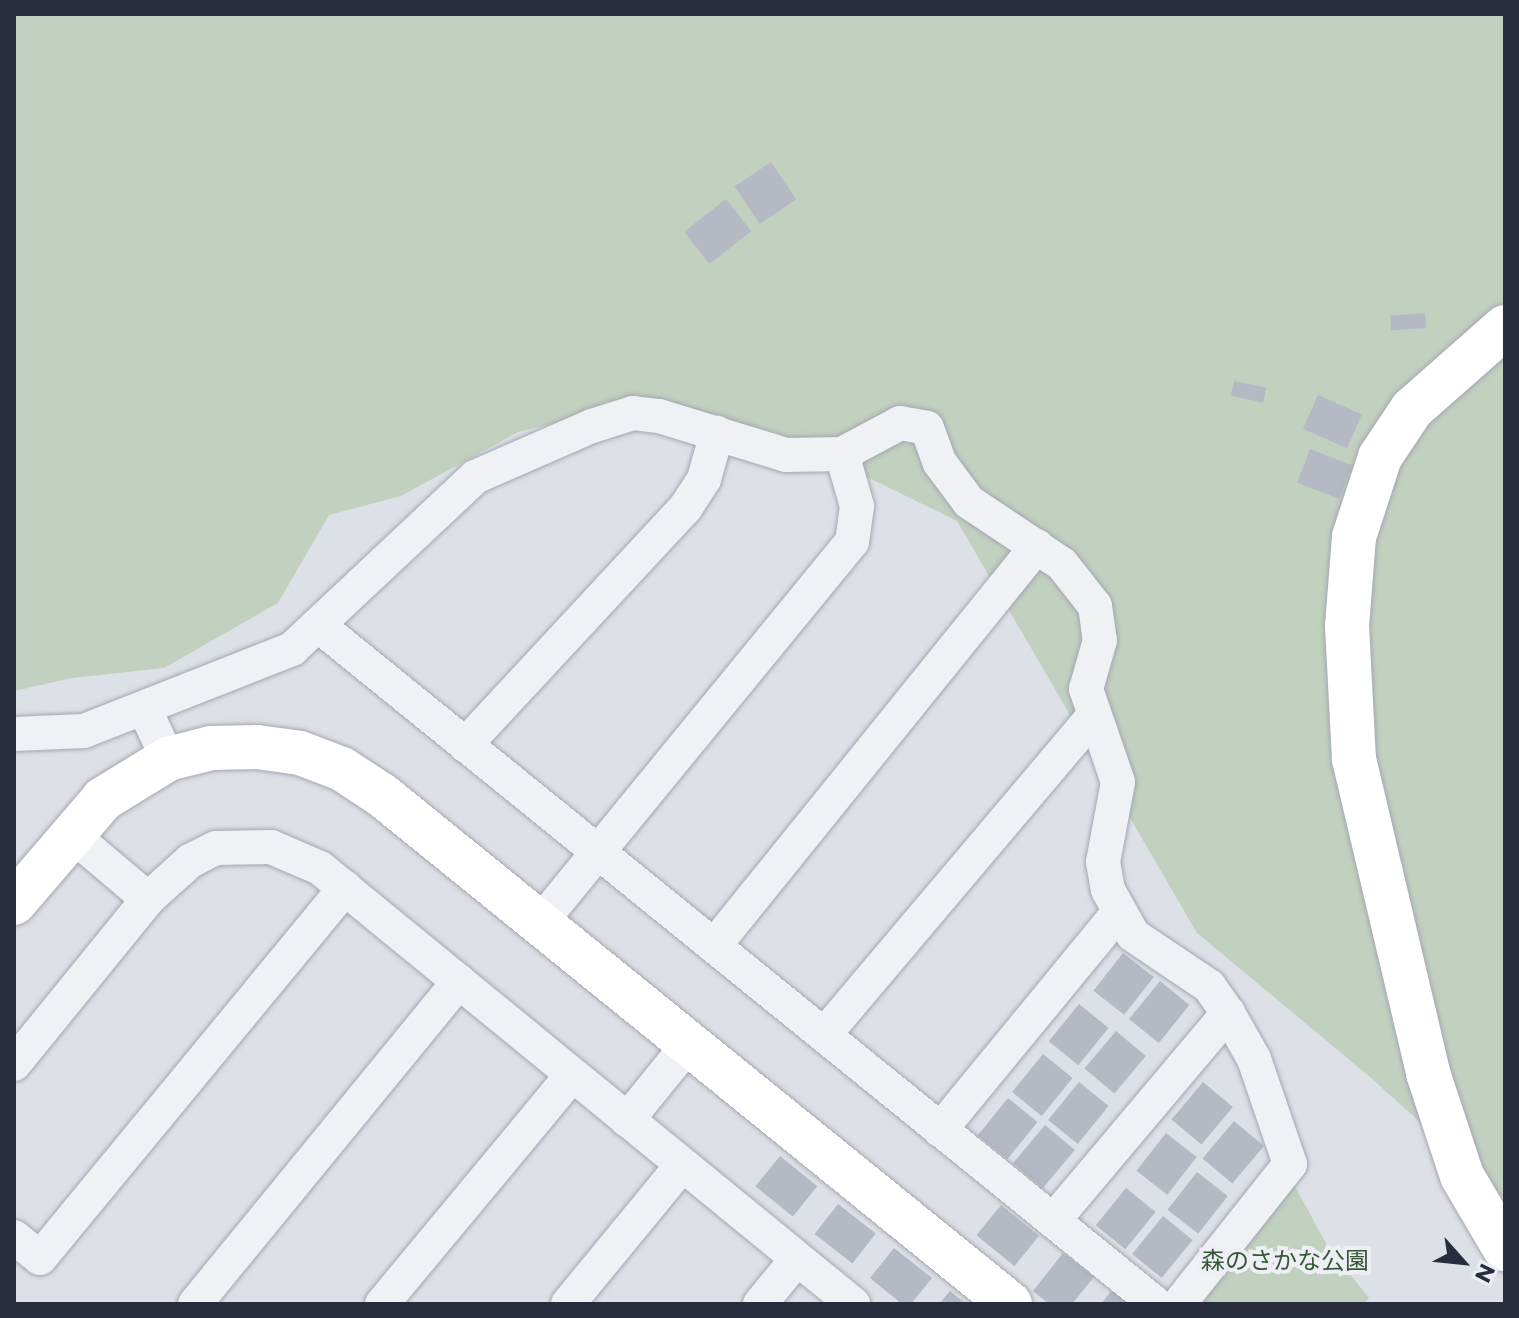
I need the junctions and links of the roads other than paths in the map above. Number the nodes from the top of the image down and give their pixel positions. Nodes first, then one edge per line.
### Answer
1 (1505, 327) edge
2 (717, 433) junction
3 (842, 454) junction
4 (1037, 546) junction
5 (318, 625) junction
6 (144, 708) junction
7 (1092, 718) junction
8 (14, 734) edge
9 (465, 745) junction
10 (168, 759) junction
11 (71, 834) junction
12 (597, 852) junction
13 (345, 888) junction
14 (148, 899) junction
15 (14, 903) edge
16 (1119, 912) junction
17 (539, 924) junction
18 (714, 946) junction
19 (459, 981) junction
20 (1228, 1013) junction
21 (824, 1035) junction
22 (688, 1045) junction
23 (14, 1064) edge
24 (572, 1075) junction
25 (627, 1120) junction
26 (940, 1130) junction
27 (682, 1165) junction
28 (1053, 1221) junction
29 (14, 1237) edge
30 (1505, 1249) edge
31 (797, 1259) junction
32 (195, 1304) edge
33 (382, 1304) edge
34 (568, 1304) edge
35 (760, 1304) edge
36 (853, 1304) edge
37 (1010, 1304) edge
38 (1156, 1304) edge
39 (1179, 1304) edge

1 - 30 street
2 - 3 street
2 - 5 street
2 - 9 street
3 - 4 street
3 - 12 street
4 - 7 street
4 - 18 street
5 - 6 street
5 - 9 street
6 - 8 street
6 - 10 street
7 - 16 street
7 - 21 street
9 - 12 street
10 - 11 street
10 - 17 street
11 - 14 street
11 - 15 street
12 - 17 street
12 - 18 street
13 - 14 street
13 - 19 street
13 - 29 street
14 - 23 street
16 - 20 street
16 - 26 street
17 - 22 street
18 - 21 street
19 - 24 street
19 - 32 street
20 - 28 street
20 - 39 street
21 - 26 street
22 - 25 street
22 - 37 street
24 - 25 street
24 - 33 street
25 - 27 street
26 - 28 street
27 - 31 street
27 - 34 street
28 - 38 street
31 - 35 street
31 - 36 street

